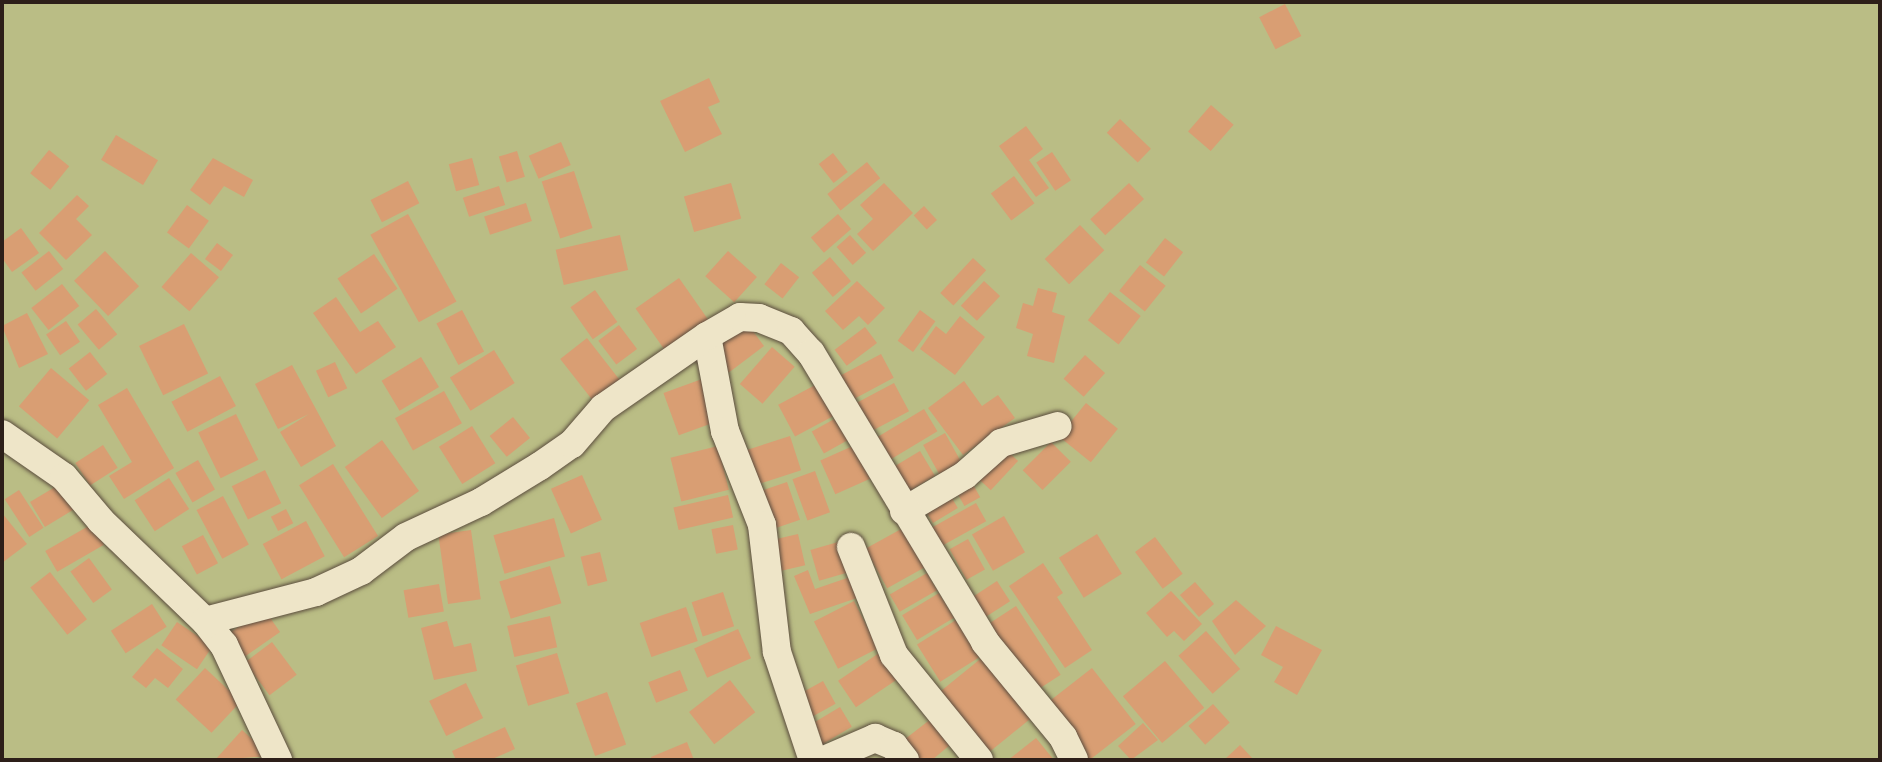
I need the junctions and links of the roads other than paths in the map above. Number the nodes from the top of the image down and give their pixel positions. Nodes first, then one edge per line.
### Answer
1 (707, 336) junction
2 (1058, 426) dead end
3 (2, 434) edge
4 (904, 511) junction
5 (851, 547) dead end
6 (205, 621) junction
7 (278, 760) edge
8 (813, 760) edge
9 (824, 760) edge
10 (905, 760) edge
11 (979, 760) edge
12 (1074, 760) edge

1 - 4 street
1 - 6 street
1 - 8 street
2 - 4 street
3 - 6 street
4 - 12 street
5 - 11 street
6 - 7 street
9 - 10 street

